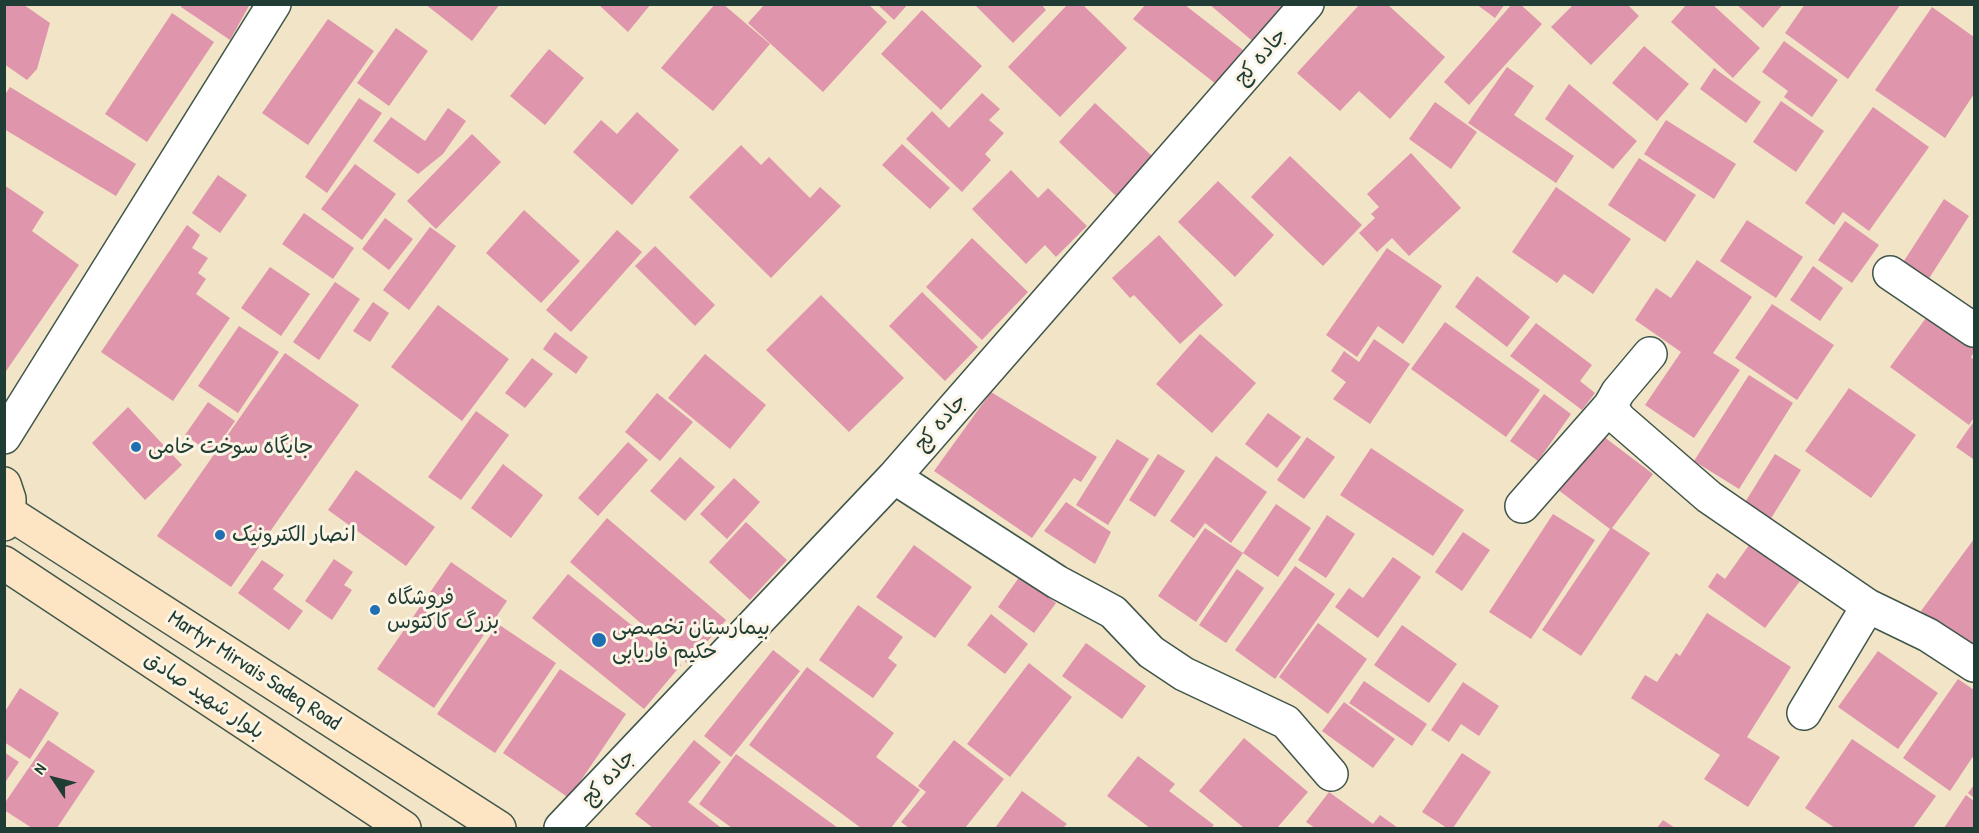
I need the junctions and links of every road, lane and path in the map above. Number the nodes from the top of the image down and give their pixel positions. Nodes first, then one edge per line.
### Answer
1 (274, 4) edge
2 (1307, 4) edge
3 (1890, 273) dead end
4 (1974, 330) edge
5 (1650, 354) dead end
6 (1610, 406) junction
7 (4, 437) edge
8 (894, 477) junction
9 (1522, 506) dead end
10 (6, 507) edge
11 (4, 563) edge
12 (1868, 606) junction
13 (1974, 665) edge
14 (1804, 713) dead end
15 (1331, 774) dead end
16 (404, 828) edge
17 (499, 828) edge
18 (561, 828) edge

1 - 7 street
2 - 8 street, جاده کج
3 - 4 street
5 - 6 street
6 - 9 street
6 - 12 street
8 - 15 street
8 - 18 street, جاده کج
10 - 17 main road, Martyr Mirvais Sadeq Road
11 - 16 main road, بلوار شهید صادق
12 - 13 street
12 - 14 street

